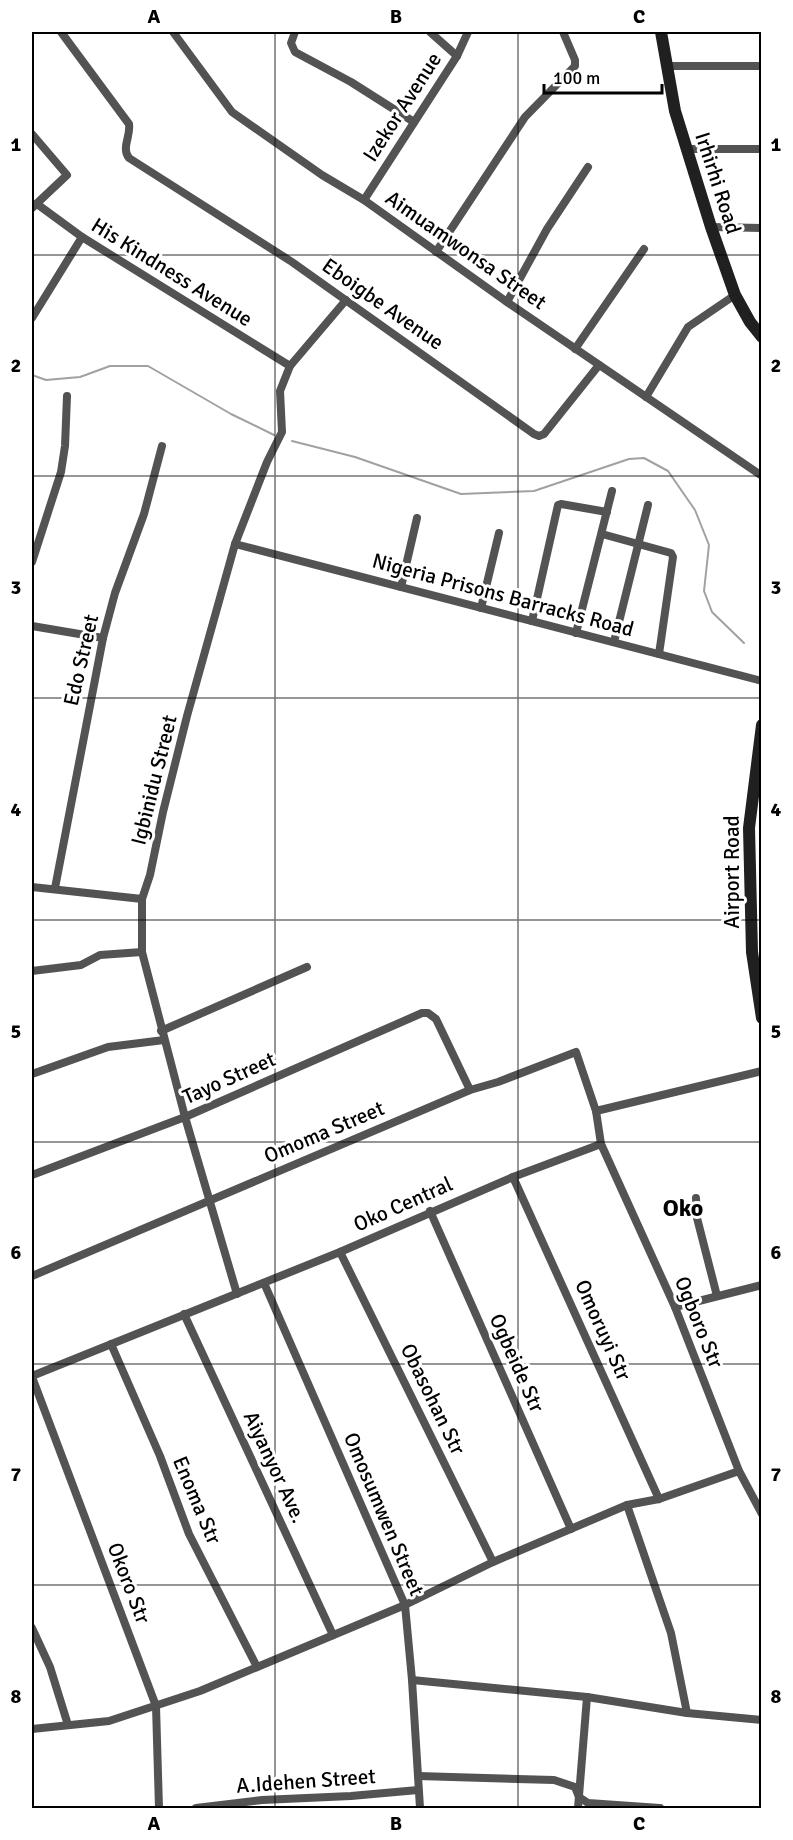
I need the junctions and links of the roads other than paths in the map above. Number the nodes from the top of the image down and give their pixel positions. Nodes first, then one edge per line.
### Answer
1 (61, 32) edge
2 (173, 32) edge
3 (295, 32) edge
4 (430, 32) edge
5 (468, 32) edge
6 (563, 32) edge
7 (661, 32) edge
8 (456, 56) junction
9 (667, 66) junction
10 (762, 66) edge
11 (414, 122) junction
12 (32, 134) edge
13 (686, 149) junction
14 (762, 149) edge
15 (588, 167) dead end
16 (364, 200) junction
17 (34, 206) edge
18 (711, 227) junction
19 (762, 228) edge
20 (82, 237) junction
21 (644, 249) dead end
22 (436, 252) junction
23 (735, 295) junction
24 (346, 300) junction
25 (507, 302) junction
26 (33, 312) edge
27 (762, 337) edge
28 (575, 349) junction
29 (599, 365) junction
30 (290, 366) junction
31 (67, 396) dead end
32 (646, 397) junction
33 (162, 446) dead end
34 (762, 476) edge
35 (612, 491) dead end
36 (648, 505) dead end
37 (608, 512) junction
38 (417, 518) dead end
39 (499, 533) dead end
40 (602, 534) junction
41 (235, 544) junction
42 (639, 544) junction
43 (32, 562) edge
44 (401, 587) junction
45 (480, 608) junction
46 (532, 621) junction
47 (32, 626) edge
48 (576, 633) junction
49 (103, 638) junction
50 (614, 642) junction
51 (659, 654) junction
52 (762, 681) edge
53 (762, 725) edge
54 (32, 887) edge
55 (55, 888) junction
56 (142, 899) junction
57 (142, 952) junction
58 (307, 967) dead end
59 (32, 971) edge
60 (762, 1018) edge
61 (163, 1036) junction
62 (762, 1071) edge
63 (32, 1074) edge
64 (470, 1090) junction
65 (596, 1111) junction
66 (185, 1117) junction
67 (601, 1144) junction
68 (32, 1175) edge
69 (513, 1177) junction
70 (696, 1197) dead end
71 (210, 1200) junction
72 (430, 1211) junction
73 (340, 1252) junction
74 (32, 1276) edge
75 (264, 1283) junction
76 (762, 1285) edge
77 (237, 1293) junction
78 (717, 1296) junction
79 (675, 1307) junction
80 (184, 1314) junction
81 (111, 1344) junction
82 (32, 1376) edge
83 (739, 1471) junction
84 (659, 1499) junction
85 (627, 1505) junction
86 (762, 1514) edge
87 (571, 1529) junction
88 (494, 1562) junction
89 (405, 1605) junction
90 (32, 1628) edge
91 (333, 1635) junction
92 (257, 1667) junction
93 (412, 1680) junction
94 (587, 1697) junction
95 (156, 1706) junction
96 (687, 1713) junction
97 (762, 1720) edge
98 (68, 1725) junction
99 (32, 1729) edge
100 (418, 1776) junction
101 (418, 1790) junction
102 (579, 1797) junction
103 (159, 1809) edge
104 (196, 1809) edge
105 (420, 1809) edge
106 (578, 1809) edge
107 (660, 1809) edge

1 - 24 street, Eboigbe Avenue
2 - 16 street, Aimuamwonsa Street
3 - 11 street
4 - 8 street
5 - 8 street, Izekor Avenue
6 - 22 street
7 - 9 street, Irhirhi Road
8 - 11 street, Izekor Avenue
9 - 10 street
9 - 13 street, Irhirhi Road
11 - 16 street, Izekor Avenue
12 - 17 street
13 - 14 street
13 - 18 street, Irhirhi Road
15 - 25 street
16 - 22 street, Aimuamwonsa Street
17 - 20 street, His Kindness Avenue
18 - 19 street
18 - 23 street, Irhirhi Road
20 - 26 street
20 - 30 street, His Kindness Avenue
21 - 28 street
22 - 25 street, Aimuamwonsa Street
23 - 27 street, Irhirhi Road
23 - 32 street
24 - 29 street, Eboigbe Avenue
24 - 30 street, Igbinidu Street
25 - 28 street, Aimuamwonsa Street
28 - 29 street, Aimuamwonsa Street
29 - 32 street, Aimuamwonsa Street
30 - 41 street, Igbinidu Street
31 - 43 street
32 - 34 street, Aimuamwonsa Street
33 - 49 street, Edo Street
35 - 37 street
36 - 42 street
37 - 40 street
37 - 46 street
38 - 44 street
39 - 45 street
40 - 42 street
40 - 48 street
41 - 44 street, Nigeria Prisons Barracks Road
41 - 56 street, Igbinidu Street
42 - 50 street
42 - 51 street
44 - 45 street, Nigeria Prisons Barracks Road
45 - 46 street, Nigeria Prisons Barracks Road
46 - 48 street, Nigeria Prisons Barracks Road
47 - 49 street
48 - 50 street, Nigeria Prisons Barracks Road
49 - 55 street, Edo Street
50 - 51 street, Nigeria Prisons Barracks Road
51 - 52 street, Nigeria Prisons Barracks Road
53 - 60 street, Airport Road
54 - 55 street
55 - 56 street
56 - 57 street, Igbinidu Street
57 - 59 street
57 - 61 street, Igbinidu Street
58 - 61 street
61 - 63 street
61 - 66 street, Igbinidu Street
62 - 65 street
64 - 65 street, Omoma Street
64 - 66 street, Tayo Street
64 - 71 street, Omoma Street
65 - 67 street
66 - 68 street, Tayo Street
66 - 71 street, Igbinidu Street
67 - 69 street, Oko Central
67 - 79 street, Ogboro Str
69 - 72 street, Oko Central
69 - 84 street, Omoruyi Str
70 - 78 street
71 - 74 street, Omoma Street
71 - 77 street, Igbinidu Street
72 - 73 street, Oko Central
72 - 87 street, Ogbeide Str
73 - 75 street, Oko Central
73 - 88 street, Obasohan Str
75 - 77 street, Oko Central
75 - 89 street, Omosumwen Street
76 - 78 street
77 - 80 street, Oko Central
78 - 79 street
79 - 83 street, Ogboro Str
80 - 81 street, Oko Central
80 - 91 street, Aiyanyor Ave.
81 - 82 street, Oko Central
81 - 92 street, Enoma Str
82 - 95 street, Okoro Str
83 - 84 street
83 - 86 street, Ogboro Str
84 - 85 street
85 - 87 street
85 - 96 street
87 - 88 street
88 - 89 street
89 - 91 street
89 - 93 street, Omosumwen Street
90 - 98 street
91 - 92 street
92 - 95 street
93 - 94 street
93 - 100 street, Omosumwen Street
94 - 96 street
94 - 102 street
95 - 98 street
95 - 103 street, Okoro Str
96 - 97 street
98 - 99 street
100 - 101 street, Omosumwen Street
100 - 102 street
101 - 104 street, A.Idehen Street
101 - 105 street, Omosumwen Street
102 - 106 street
102 - 107 street

